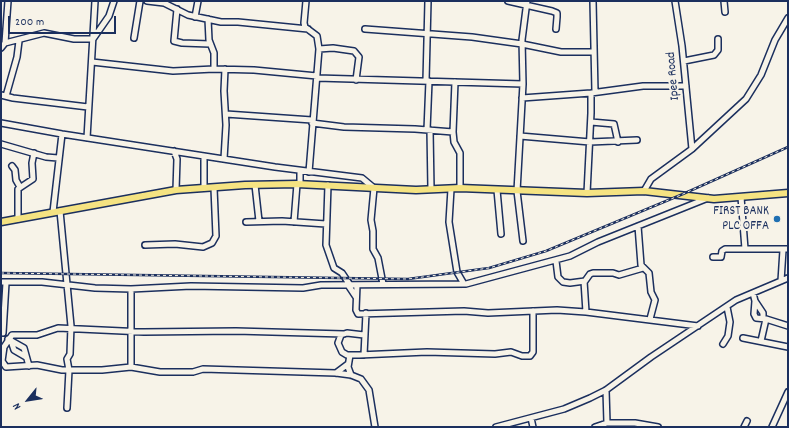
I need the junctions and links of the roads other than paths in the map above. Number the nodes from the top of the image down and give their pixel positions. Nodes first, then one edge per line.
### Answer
1 (8, 1) edge
2 (95, 1) edge
3 (114, 1) edge
4 (140, 1) edge
5 (147, 1) edge
6 (198, 1) edge
7 (306, 1) edge
8 (428, 1) edge
9 (508, 1) edge
10 (592, 1) edge
11 (675, 1) edge
12 (724, 1) edge
13 (526, 4) edge
14 (174, 6) edge
15 (725, 12) dead end
16 (195, 17) junction
17 (788, 18) edge
18 (208, 19) junction
19 (310, 29) junction
20 (365, 29) dead end
21 (556, 29) dead end
22 (426, 34) junction
23 (1, 38) edge
24 (134, 38) dead end
25 (93, 39) junction
26 (718, 39) dead end
27 (19, 41) junction
28 (5, 43) junction
29 (210, 44) junction
30 (522, 44) junction
31 (1, 48) edge
32 (319, 49) junction
33 (593, 52) junction
34 (684, 61) junction
35 (92, 62) junction
36 (214, 69) junction
37 (225, 69) junction
38 (317, 77) junction
39 (356, 80) junction
40 (427, 81) junction
41 (455, 82) junction
42 (523, 84) junction
43 (686, 86) junction
44 (593, 93) junction
45 (4, 95) edge
46 (522, 98) junction
47 (88, 107) junction
48 (226, 114) junction
49 (312, 122) junction
50 (591, 122) junction
51 (1, 123) edge
52 (429, 130) junction
53 (453, 132) junction
54 (62, 134) junction
55 (520, 136) junction
56 (87, 138) junction
57 (637, 140) dead end
58 (590, 142) junction
59 (618, 142) junction
60 (1, 144) edge
61 (692, 149) junction
62 (174, 151) junction
63 (34, 154) junction
64 (204, 156) junction
65 (58, 158) junction
66 (224, 159) junction
67 (12, 166) dead end
68 (300, 171) junction
69 (309, 172) junction
70 (298, 184) junction
71 (255, 185) junction
72 (328, 185) junction
73 (20, 187) junction
74 (204, 188) junction
75 (214, 188) junction
76 (374, 188) junction
77 (460, 188) junction
78 (431, 189) junction
79 (451, 189) junction
80 (176, 190) junction
81 (497, 190) junction
82 (517, 191) junction
83 (644, 191) junction
84 (587, 193) junction
85 (788, 193) edge
86 (741, 197) junction
87 (708, 198) junction
88 (60, 211) junction
89 (53, 212) junction
90 (18, 219) junction
91 (259, 221) junction
92 (1, 222) edge
93 (246, 222) dead end
94 (294, 222) junction
95 (326, 224) junction
96 (638, 226) junction
97 (501, 234) dead end
98 (523, 241) dead end
99 (145, 245) dead end
100 (745, 249) junction
101 (785, 250) edge
102 (713, 257) dead end
103 (556, 261) junction
104 (643, 268) junction
105 (788, 278) edge
106 (584, 281) junction
107 (781, 281) junction
108 (3, 282) edge
109 (67, 284) junction
110 (357, 284) junction
111 (384, 284) junction
112 (464, 284) junction
113 (349, 285) junction
114 (132, 289) junction
115 (753, 293) junction
116 (356, 297) junction
117 (755, 301) junction
118 (727, 307) junction
119 (533, 311) junction
120 (586, 312) junction
121 (366, 313) junction
122 (764, 318) junction
123 (650, 319) junction
124 (698, 326) junction
125 (788, 326) edge
126 (70, 328) junction
127 (131, 331) junction
128 (2, 333) edge
129 (14, 334) junction
130 (330, 334) junction
131 (344, 334) junction
132 (364, 335) junction
133 (743, 338) dead end
134 (9, 340) junction
135 (761, 341) junction
136 (338, 343) junction
137 (723, 344) dead end
138 (788, 347) edge
139 (2, 351) edge
140 (350, 355) junction
141 (364, 355) junction
142 (348, 364) junction
143 (29, 366) junction
144 (130, 367) junction
145 (69, 370) junction
146 (336, 373) junction
147 (351, 375) junction
148 (606, 390) junction
149 (788, 392) edge
150 (66, 408) dead end
151 (530, 418) junction
152 (747, 421) dead end
153 (607, 423) junction
154 (624, 425) edge
155 (648, 426) edge
156 (774, 426) edge
157 (375, 427) edge
158 (496, 427) edge
159 (532, 427) edge
160 (595, 427) edge
161 (658, 427) edge
162 (744, 427) edge

1 - 28 street
2 - 25 street
3 - 25 street
4 - 24 street
5 - 14 street
6 - 16 street
7 - 19 street
8 - 22 street
9 - 13 street
10 - 33 street
11 - 34 street, Ipee Road
12 - 15 street
13 - 21 street
13 - 30 street
14 - 16 street
14 - 29 street
16 - 18 street
17 - 61 street
18 - 19 street
18 - 29 street
19 - 32 street
20 - 22 street
22 - 30 street
22 - 40 street
23 - 28 street
25 - 27 street
25 - 35 street
26 - 34 street
27 - 28 street
27 - 45 street
28 - 31 street
29 - 36 street
30 - 33 street
30 - 42 street
32 - 38 street
32 - 39 street
33 - 44 street
34 - 43 street, Ipee Road
35 - 36 street
35 - 47 street
36 - 37 street
37 - 38 street
37 - 48 street
38 - 39 street
38 - 49 street
39 - 40 street
40 - 41 street
40 - 52 street
41 - 42 street
41 - 53 street
42 - 46 street
43 - 44 street
43 - 61 street, Ipee Road
44 - 46 street
44 - 50 street
45 - 47 street
46 - 55 street
47 - 56 street
48 - 49 street
48 - 66 street
49 - 52 street
49 - 69 street
50 - 58 street
50 - 59 street
51 - 54 street
52 - 53 street
52 - 78 street
53 - 77 street
54 - 56 street
54 - 65 street
55 - 58 street
55 - 82 street
56 - 62 street
57 - 59 street
58 - 59 street
58 - 84 street
60 - 63 street
61 - 83 street
62 - 64 street
62 - 80 street
63 - 65 street
63 - 73 street
64 - 66 street
64 - 74 street
65 - 89 street
66 - 68 street
67 - 73 street
68 - 69 street
68 - 70 street
69 - 76 street
70 - 71 main road
70 - 72 main road
70 - 94 street
71 - 75 main road
71 - 91 street
72 - 76 main road
72 - 95 street
73 - 90 street
74 - 75 main road
74 - 80 main road
75 - 99 street
76 - 78 main road
76 - 111 street
77 - 79 main road
77 - 81 main road
78 - 79 main road
79 - 112 street
80 - 88 main road
81 - 82 main road
81 - 97 street
82 - 84 main road
82 - 98 street
83 - 84 main road
83 - 87 main road
85 - 86 main road
86 - 87 main road
86 - 100 street
87 - 96 street
88 - 89 main road
88 - 109 street
89 - 90 main road
90 - 92 main road
91 - 93 street
91 - 94 street
94 - 95 street
95 - 113 street
96 - 103 street
96 - 104 street
100 - 101 street
100 - 102 street
101 - 107 street
103 - 106 street
103 - 112 street
104 - 106 street
104 - 123 street
105 - 107 street
106 - 120 street
107 - 115 street
108 - 109 street
108 - 128 street
109 - 114 street
109 - 126 street
110 - 111 street
110 - 113 street
110 - 116 street
111 - 112 street
113 - 114 street
113 - 116 street
114 - 127 street
115 - 117 street
115 - 118 street
116 - 121 street
117 - 122 street
117 - 122 street
118 - 124 street
118 - 137 street
119 - 120 street
119 - 121 street
119 - 141 street
120 - 123 street
121 - 132 street
122 - 125 street
122 - 135 street
123 - 124 street
124 - 148 street
126 - 127 street
126 - 129 street
126 - 145 street
127 - 130 street
127 - 144 street
128 - 129 street
129 - 134 street
130 - 131 street
130 - 136 street
131 - 132 street
131 - 136 street
132 - 141 street
133 - 135 street
134 - 139 street
134 - 143 street
135 - 138 street
136 - 140 street
139 - 143 street
140 - 141 street
140 - 142 street
142 - 146 street
142 - 147 street
143 - 145 street
144 - 145 street
144 - 146 street
145 - 150 street
146 - 147 street
147 - 157 street
148 - 151 street
148 - 153 street
149 - 156 street
151 - 158 street
151 - 159 street
152 - 162 street
153 - 154 street
153 - 160 street
154 - 155 street
155 - 161 street

